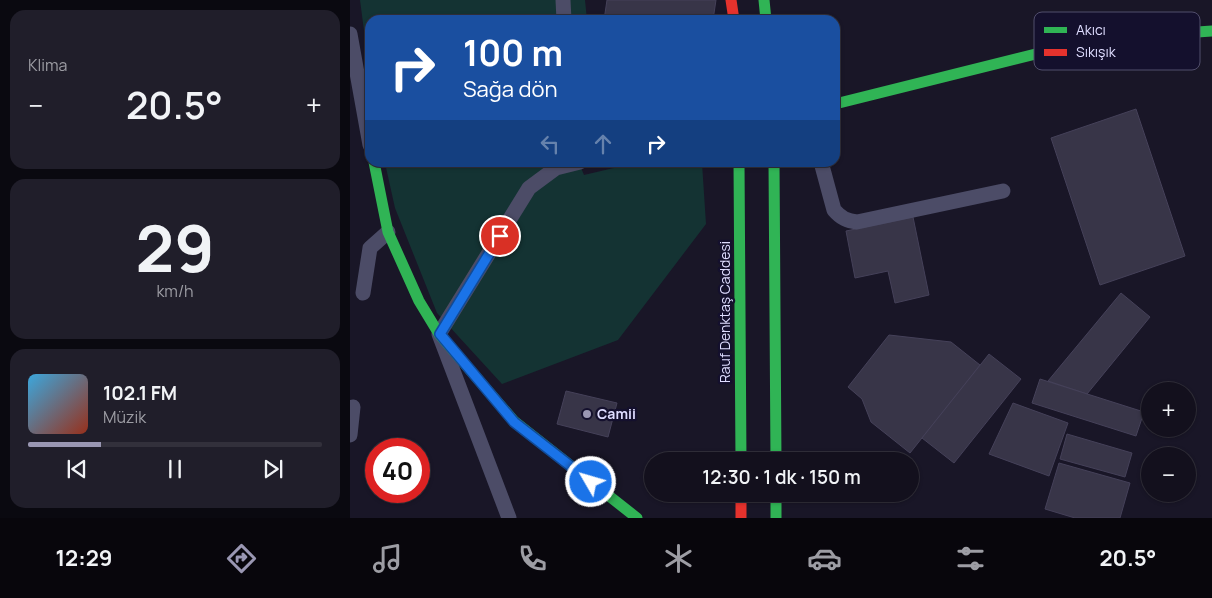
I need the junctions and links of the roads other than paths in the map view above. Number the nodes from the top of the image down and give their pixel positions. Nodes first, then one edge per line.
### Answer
1 (563, 0) edge
2 (731, 0) edge
3 (764, 0) edge
4 (564, 15) edge
5 (733, 15) edge
6 (766, 15) edge
7 (350, 34) edge
8 (1034, 54) edge
9 (840, 103) edge
10 (365, 117) edge
11 (375, 167) edge
12 (560, 167) edge
13 (739, 167) edge
14 (774, 167) edge
15 (822, 167) edge
16 (1003, 191) dead end
17 (388, 232) junction
18 (363, 292) dead end
19 (440, 334) junction
20 (353, 407) dead end
21 (350, 435) edge
22 (741, 452) edge
23 (776, 452) edge
24 (741, 502) edge
25 (776, 502) edge
26 (509, 518) edge
27 (637, 518) edge
28 (741, 518) edge
29 (776, 518) edge

1 - 4 street
2 - 5 street
3 - 6 street
7 - 10 street
8 - 9 street
11 - 17 street
12 - 19 street
13 - 22 street, Rauf Denktaş Caddesi
14 - 23 street
15 - 16 street
17 - 18 street
17 - 19 street
19 - 26 street
19 - 27 street
20 - 21 street
24 - 28 street
25 - 29 street

